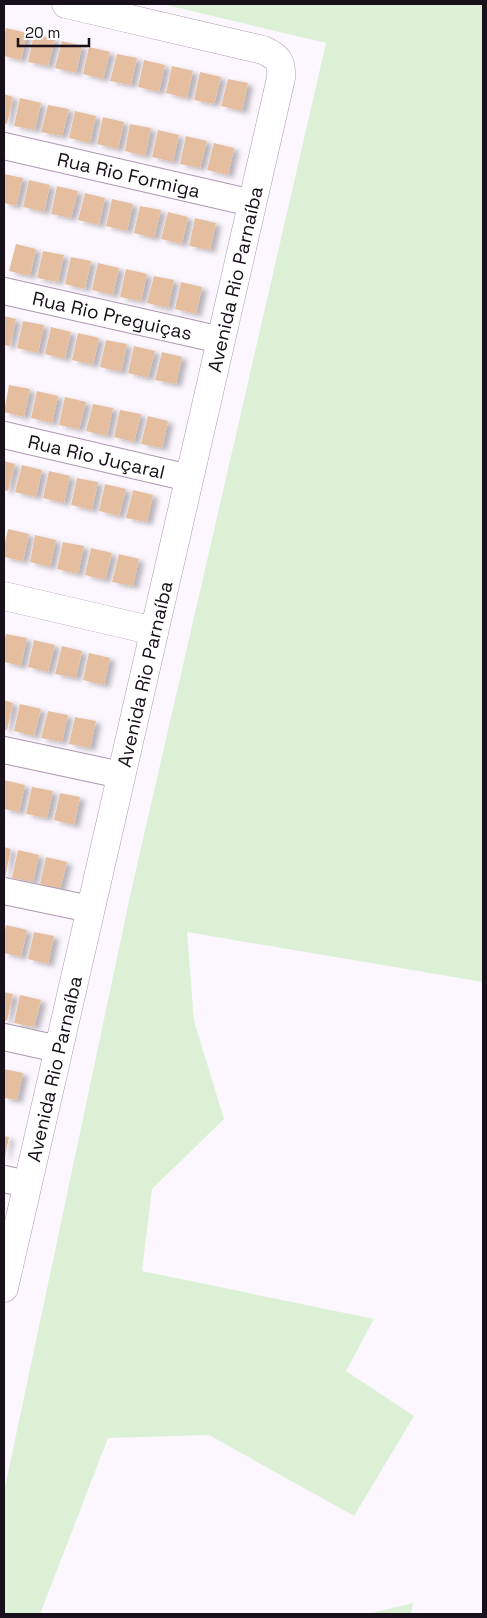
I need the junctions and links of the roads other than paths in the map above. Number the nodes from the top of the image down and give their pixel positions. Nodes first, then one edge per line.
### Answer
1 (66, 4) edge
2 (4, 146) edge
3 (252, 203) junction
4 (4, 291) edge
5 (221, 340) junction
6 (4, 436) edge
7 (189, 478) junction
8 (4, 596) edge
9 (154, 632) junction
10 (4, 750) edge
11 (121, 775) junction
12 (4, 891) edge
13 (90, 909) junction
14 (4, 1037) edge
15 (58, 1049) junction
16 (16, 1181) edge
17 (4, 1288) edge

1 - 3 street, Avenida Rio Parnaíba
2 - 3 street, Rua Rio Formiga
3 - 5 street, Avenida Rio Parnaíba
4 - 5 street, Rua Rio Preguiças
5 - 7 street, Avenida Rio Parnaíba
6 - 7 street, Rua Rio Juçaral
7 - 9 street, Avenida Rio Parnaíba
8 - 9 street
9 - 11 street, Avenida Rio Parnaíba
10 - 11 street
11 - 13 street, Avenida Rio Parnaíba
12 - 13 street
13 - 15 street, Avenida Rio Parnaíba
14 - 15 street
15 - 16 street, Avenida Rio Parnaíba
16 - 17 street, Avenida Rio Parnaíba

